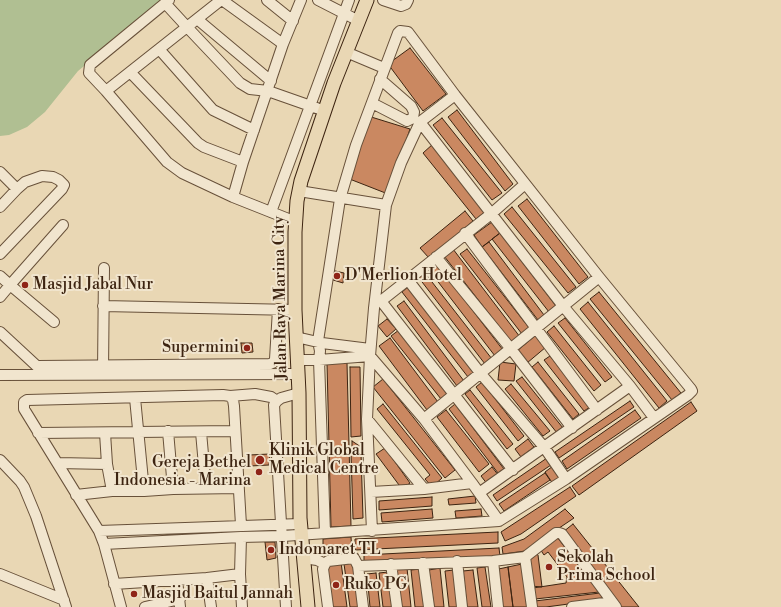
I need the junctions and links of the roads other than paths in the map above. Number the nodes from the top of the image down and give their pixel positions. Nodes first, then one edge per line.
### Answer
1 (221, 0) edge
2 (267, 0) edge
3 (301, 0) edge
4 (318, 0) edge
5 (348, 0) edge
6 (367, 0) edge
7 (383, 0) edge
8 (408, 0) edge
9 (167, 1) edge
10 (343, 13) junction
11 (197, 19) junction
12 (293, 21) junction
13 (359, 21) junction
14 (186, 27) junction
15 (283, 44) junction
16 (159, 49) junction
17 (346, 52) junction
18 (384, 68) junction
19 (130, 72) junction
20 (380, 80) junction
21 (269, 86) junction
22 (106, 91) junction
23 (454, 95) junction
24 (372, 103) junction
25 (309, 106) junction
26 (324, 111) junction
27 (420, 122) junction
28 (254, 130) junction
29 (243, 162) junction
30 (0, 172) edge
31 (525, 184) junction
32 (17, 189) junction
33 (299, 191) junction
34 (233, 197) junction
35 (340, 199) junction
36 (386, 205) junction
37 (0, 207) edge
38 (271, 212) junction
39 (491, 214) junction
40 (296, 222) junction
41 (63, 225) dead end
42 (465, 233) junction
43 (0, 254) edge
44 (436, 257) junction
45 (104, 268) dead end
46 (0, 276) edge
47 (599, 277) junction
48 (408, 280) junction
49 (10, 285) junction
50 (0, 297) edge
51 (378, 299) junction
52 (103, 306) junction
53 (563, 306) junction
54 (278, 309) junction
55 (295, 310) junction
56 (54, 322) dead end
57 (536, 328) junction
58 (0, 332) edge
59 (296, 337) junction
60 (318, 341) junction
61 (511, 349) junction
62 (370, 353) junction
63 (296, 360) junction
64 (319, 360) junction
65 (38, 366) junction
66 (230, 369) junction
67 (103, 370) junction
68 (46, 374) junction
69 (298, 374) junction
70 (481, 374) junction
71 (0, 375) edge
72 (630, 386) junction
73 (299, 393) junction
74 (454, 395) junction
75 (230, 396) junction
76 (135, 398) junction
77 (277, 401) junction
78 (597, 410) junction
79 (654, 418) junction
80 (367, 419) junction
81 (424, 419) junction
82 (572, 428) junction
83 (168, 431) junction
84 (235, 431) junction
85 (138, 432) junction
86 (201, 432) junction
87 (38, 433) junction
88 (105, 433) junction
89 (544, 447) junction
90 (0, 460) edge
91 (58, 463) junction
92 (107, 464) junction
93 (513, 470) junction
94 (566, 479) junction
95 (472, 483) junction
96 (206, 488) junction
97 (238, 488) junction
98 (174, 489) junction
99 (424, 489) junction
100 (112, 491) junction
101 (144, 491) junction
102 (371, 492) junction
103 (480, 494) junction
104 (76, 495) junction
105 (502, 518) junction
106 (241, 525) junction
107 (281, 525) junction
108 (253, 526) junction
109 (177, 528) junction
110 (300, 529) junction
111 (99, 531) junction
112 (372, 531) junction
113 (325, 533) junction
114 (254, 536) junction
115 (283, 536) junction
116 (241, 537) junction
117 (178, 540) junction
118 (104, 544) junction
119 (525, 557) junction
120 (302, 558) junction
121 (457, 561) junction
122 (493, 561) junction
123 (423, 563) junction
124 (325, 564) junction
125 (391, 564) junction
126 (358, 566) junction
127 (0, 574) edge
128 (240, 574) junction
129 (207, 578) junction
130 (177, 580) junction
131 (114, 584) junction
132 (180, 603) edge
133 (65, 604) edge
134 (614, 604) edge
135 (121, 607) edge
136 (145, 607) edge
137 (211, 607) edge
138 (242, 607) edge
139 (286, 607) edge
140 (308, 607) edge
141 (328, 607) edge
142 (363, 607) edge
143 (397, 607) edge
144 (429, 607) edge
145 (462, 607) edge
146 (498, 607) edge
147 (532, 607) edge
148 (572, 607) edge

1 - 11 street
1 - 15 street
2 - 12 street
3 - 12 street
4 - 10 street
5 - 10 street
6 - 13 main road, Jalan Raya Marina City
7 - 8 street
9 - 14 street
9 - 22 street
10 - 13 street
10 - 25 street
11 - 14 street
11 - 21 street
12 - 15 street
13 - 17 main road, Jalan Raya Marina City
14 - 16 street
14 - 21 street
15 - 21 street
16 - 19 street
16 - 28 street
17 - 18 street
17 - 26 main road, Jalan Raya Marina City
18 - 20 street
18 - 23 street
19 - 22 street
19 - 29 street
20 - 24 street
20 - 24 street
21 - 25 street
21 - 28 street
22 - 34 street
23 - 27 street
23 - 31 street
24 - 35 street
25 - 26 street
25 - 38 street
26 - 33 main road, Jalan Raya Marina City
27 - 36 street
27 - 39 street
28 - 29 street
29 - 34 street
30 - 32 street
31 - 39 street
31 - 47 street
32 - 37 street
32 - 43 street
33 - 35 street
33 - 40 main road, Jalan Raya Marina City
34 - 38 street
35 - 36 street
35 - 60 street
36 - 51 street
38 - 40 street
39 - 42 street
39 - 53 street
40 - 55 main road, Jalan Raya Marina City
41 - 49 street
42 - 44 street
42 - 57 street
44 - 48 street
44 - 61 street
45 - 52 street
46 - 49 street
47 - 53 street
47 - 79 street
48 - 51 street
48 - 70 street
49 - 50 street
49 - 56 street
51 - 62 street
51 - 74 street
52 - 54 street
52 - 67 street
53 - 57 street
53 - 72 street
54 - 55 street
54 - 66 street
55 - 59 main road, Jalan Raya Marina City
57 - 61 street
57 - 78 street
58 - 65 street
59 - 60 street
59 - 63 main road, Jalan Raya Marina City
60 - 62 street
60 - 64 street
61 - 70 street
61 - 82 street
62 - 64 street
62 - 80 street
62 - 81 street
63 - 64 street
63 - 69 main road, Jalan Raya Marina City
64 - 113 street
65 - 67 street
65 - 68 street
66 - 67 street
66 - 69 street
67 - 68 street
68 - 71 street
69 - 73 main road, Jalan Raya Marina City
70 - 74 street
70 - 89 street
72 - 78 street
72 - 79 street
73 - 77 street
73 - 110 main road, Jalan Raya Marina City
74 - 81 street
74 - 93 street
75 - 76 street
75 - 77 street
75 - 84 street
76 - 85 street
76 - 87 street
77 - 107 street
78 - 82 street
79 - 94 street
80 - 99 street
80 - 102 street
81 - 95 street
82 - 89 street
83 - 85 street
83 - 86 street
83 - 98 street
84 - 86 street
84 - 97 street
85 - 88 street
85 - 101 street
86 - 96 street
87 - 88 street
87 - 91 street
88 - 92 street
89 - 93 street
89 - 94 street
90 - 133 street
91 - 92 street
91 - 104 street
92 - 100 street
93 - 103 street
94 - 105 street
95 - 99 street
95 - 103 street
96 - 97 street
96 - 98 street
97 - 106 street
98 - 101 street
99 - 102 street
100 - 101 street
100 - 104 street
102 - 112 street
103 - 105 street
104 - 111 street
105 - 112 street
106 - 108 street
106 - 109 street
107 - 108 street
107 - 110 street
107 - 115 street
108 - 114 street
109 - 111 street
109 - 117 street
110 - 113 street
110 - 115 street
110 - 120 main road, Jalan Raya Marina City
111 - 118 street
112 - 113 street
114 - 115 street
114 - 116 street
115 - 139 street
116 - 117 street
116 - 128 street
117 - 118 street
118 - 131 street
119 - 122 street
119 - 134 street
119 - 147 street
120 - 124 street
120 - 140 main road, Jalan Raya Marina City
121 - 122 street
121 - 123 street
121 - 145 street
122 - 146 street
123 - 125 street
123 - 144 street
124 - 126 street
124 - 141 street
125 - 126 street
125 - 143 street
126 - 142 street
127 - 133 street
128 - 129 street
128 - 138 street
129 - 130 street
129 - 137 street
130 - 131 street
130 - 132 street
131 - 135 street
132 - 136 street
134 - 148 street

